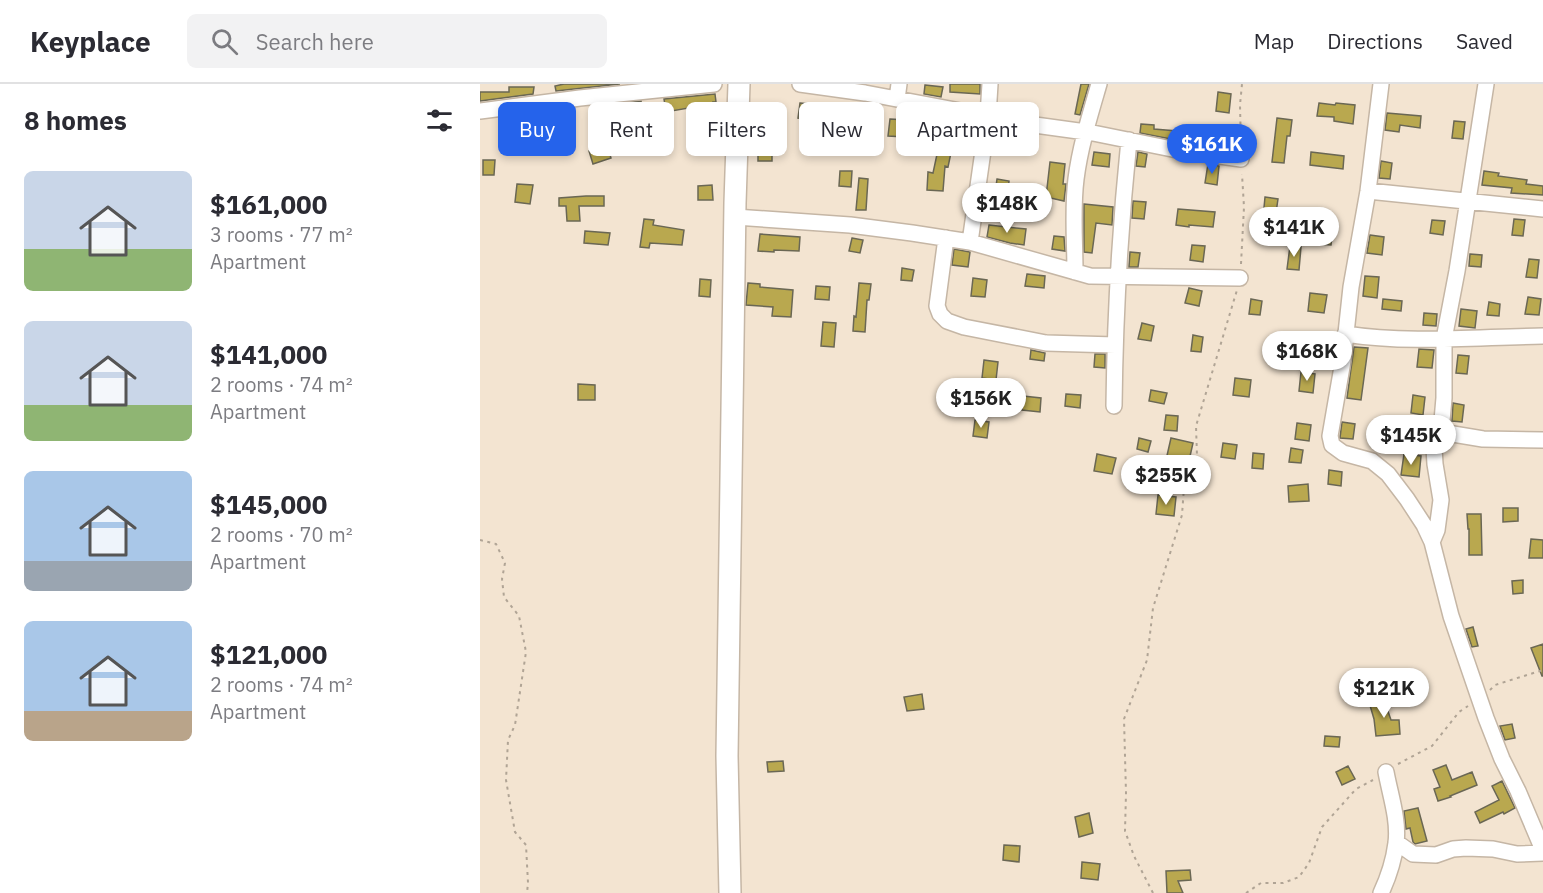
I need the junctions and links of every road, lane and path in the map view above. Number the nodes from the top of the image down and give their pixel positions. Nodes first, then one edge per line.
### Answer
1 (714, 84) edge
2 (739, 84) edge
3 (800, 84) edge
4 (990, 84) edge
5 (1099, 84) edge
6 (1242, 84) edge
7 (1381, 84) edge
8 (1486, 84) edge
9 (898, 92) edge
10 (936, 102) edge
11 (989, 102) edge
12 (480, 111) edge
13 (1039, 126) edge
14 (1085, 132) junction
15 (1129, 140) junction
16 (982, 156) edge
17 (1241, 159) junction
18 (1368, 190) junction
19 (1467, 201) junction
20 (1543, 209) edge
21 (735, 218) junction
22 (946, 238) junction
23 (970, 243) junction
24 (1075, 272) junction
25 (1119, 278) junction
26 (1240, 278) junction
27 (1345, 334) junction
28 (1543, 336) edge
29 (1444, 339) junction
30 (1115, 345) junction
31 (1114, 406) dead end
32 (1441, 432) junction
33 (1543, 440) edge
34 (480, 540) edge
35 (1432, 542) junction
36 (1543, 670) edge
37 (1479, 698) junction
38 (1386, 772) junction
39 (1396, 842) junction
40 (1543, 852) edge
41 (527, 893) edge
42 (730, 893) edge
43 (1153, 893) edge
44 (1246, 893) edge
45 (1381, 893) edge

1 - 12 street
2 - 21 main road
3 - 9 street
4 - 11 street
5 - 14 street
6 - 17 path
7 - 18 street
8 - 19 street
9 - 10 street
13 - 14 street
14 - 15 street
14 - 24 street
15 - 17 street
15 - 25 street
16 - 23 street
17 - 26 path
18 - 19 street
18 - 27 street
19 - 20 street
19 - 29 street
21 - 22 street
21 - 42 main road
22 - 23 street
22 - 30 street
23 - 24 street
24 - 25 street
25 - 26 street
25 - 30 street
26 - 43 path
27 - 29 street
27 - 35 street
28 - 29 street
29 - 32 street
30 - 31 street
32 - 33 street
32 - 35 street
34 - 41 path
35 - 37 street
36 - 37 path
37 - 38 path
37 - 40 street
38 - 39 street
38 - 44 path
39 - 40 street
39 - 45 street

